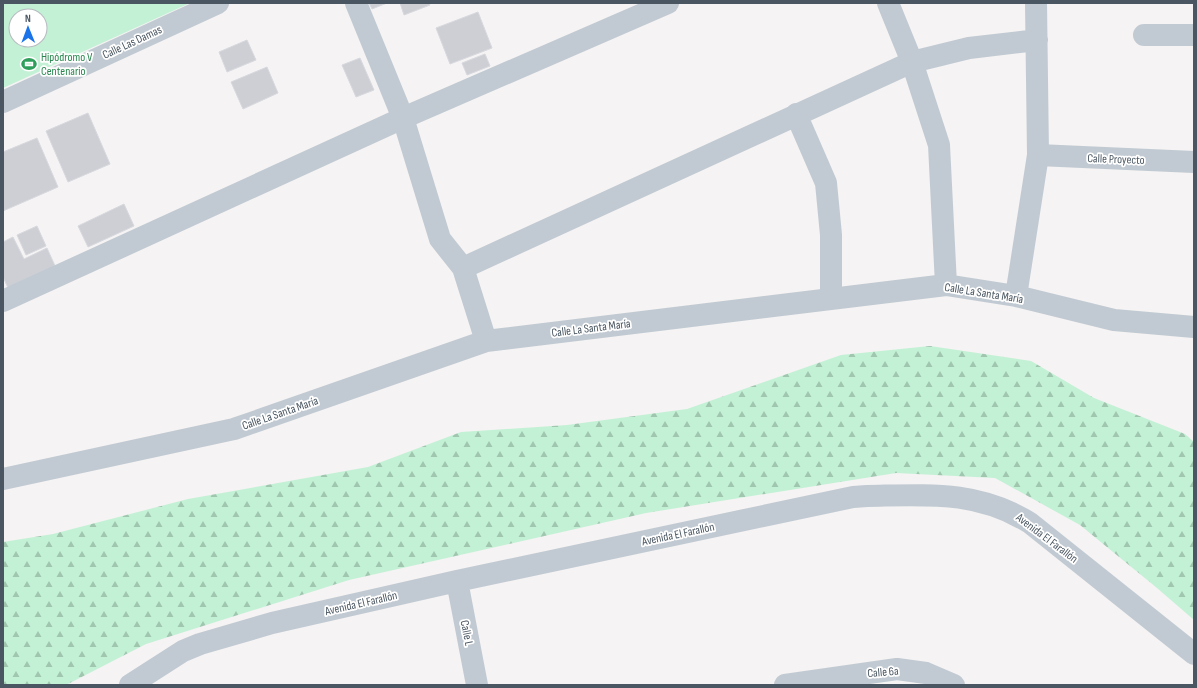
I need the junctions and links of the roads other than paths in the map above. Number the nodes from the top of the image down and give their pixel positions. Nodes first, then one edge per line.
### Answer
1 (218, 3) edge
2 (356, 3) edge
3 (668, 3) edge
4 (888, 3) edge
5 (1036, 3) edge
6 (1144, 34) dead end
7 (1194, 35) edge
8 (1036, 40) junction
9 (912, 62) junction
10 (3, 102) edge
11 (796, 114) junction
12 (403, 118) junction
13 (1038, 155) junction
14 (1194, 162) edge
15 (463, 268) junction
16 (946, 285) junction
17 (1016, 296) junction
18 (831, 298) junction
19 (3, 301) edge
20 (1194, 327) edge
21 (486, 341) junction
22 (3, 479) edge
23 (457, 581) junction
24 (1194, 654) edge
25 (130, 685) edge
26 (476, 685) edge
27 (788, 685) edge
28 (954, 685) edge

1 - 10 street, Calle Las Damas
2 - 12 street
3 - 12 street
4 - 9 street
5 - 8 street
6 - 7 street
8 - 9 street
8 - 13 street
9 - 11 street
9 - 16 street
11 - 15 street
11 - 18 street
12 - 15 street
12 - 19 street
13 - 14 street, Calle Proyecto
13 - 17 street
15 - 21 street
16 - 17 street, Calle La Santa María
16 - 18 street, Calle La Santa María
17 - 20 street, Calle La Santa María
18 - 21 street, Calle La Santa María
21 - 22 street, Calle La Santa María
23 - 24 street, Avenida El Farallón
23 - 25 street, Avenida El Farallón
23 - 26 street, Calle L
27 - 28 street, Calle 6a

